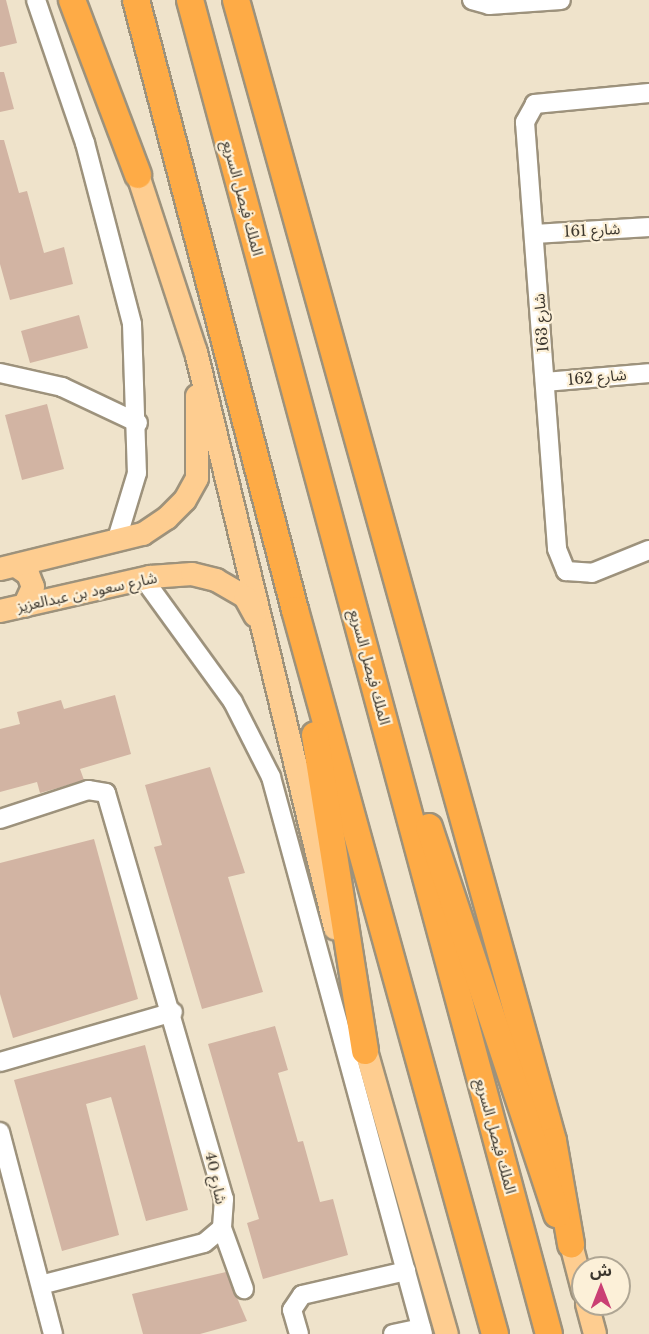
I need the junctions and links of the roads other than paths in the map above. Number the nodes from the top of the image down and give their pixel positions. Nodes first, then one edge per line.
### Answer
1 (36, 0) edge
2 (72, 0) edge
3 (86, 0) edge
4 (136, 0) edge
5 (190, 0) edge
6 (236, 0) edge
7 (472, 0) edge
8 (561, 0) edge
9 (649, 93) edge
10 (138, 175) junction
11 (649, 227) edge
12 (535, 234) junction
13 (196, 352) junction
14 (0, 373) edge
15 (649, 373) edge
16 (545, 382) junction
17 (138, 423) junction
18 (116, 542) junction
19 (649, 550) edge
20 (8, 568) edge
21 (143, 578) junction
22 (24, 606) junction
23 (295, 610) junction
24 (0, 611) edge
25 (261, 625) junction
26 (380, 705) junction
27 (0, 819) edge
28 (173, 1012) junction
29 (365, 1051) junction
30 (0, 1062) edge
31 (0, 1132) edge
32 (222, 1228) junction
33 (571, 1244) junction
34 (574, 1256) edge
35 (406, 1271) junction
36 (41, 1286) junction
37 (244, 1289) dead end
38 (590, 1316) edge
39 (422, 1331) edge
40 (53, 1334) edge
41 (299, 1334) edge
42 (393, 1334) edge
43 (447, 1334) edge
44 (495, 1334) edge
45 (549, 1334) edge
46 (595, 1334) edge

1 - 17 street
2 - 10 highway
3 - 10 highway
4 - 23 highway
5 - 26 highway, الملك فيصل السريع
6 - 33 highway
7 - 8 street
9 - 12 street, شارع 163
10 - 13 main road
11 - 12 street, شارع 161
12 - 16 street, شارع 163
13 - 18 main road
13 - 25 main road
14 - 17 street
15 - 16 street, شارع 162
16 - 19 street, شارع 163
17 - 18 street
18 - 20 main road
20 - 22 main road
21 - 22 main road, شارع سعود بن عبدالعزيز
21 - 25 main road, شارع سعود بن عبدالعزيز
21 - 35 street
22 - 24 main road, شارع سعود بن عبدالعزيز
23 - 29 highway
23 - 44 highway
25 - 29 main road
26 - 33 highway
26 - 45 highway, الملك فيصل السريع
27 - 28 street, شارع 40
28 - 30 street
28 - 32 street, شارع 40
29 - 43 main road
31 - 36 street
32 - 36 street
32 - 37 street
33 - 34 main road
35 - 39 street
35 - 41 street
36 - 40 street
38 - 46 main road
39 - 42 street

